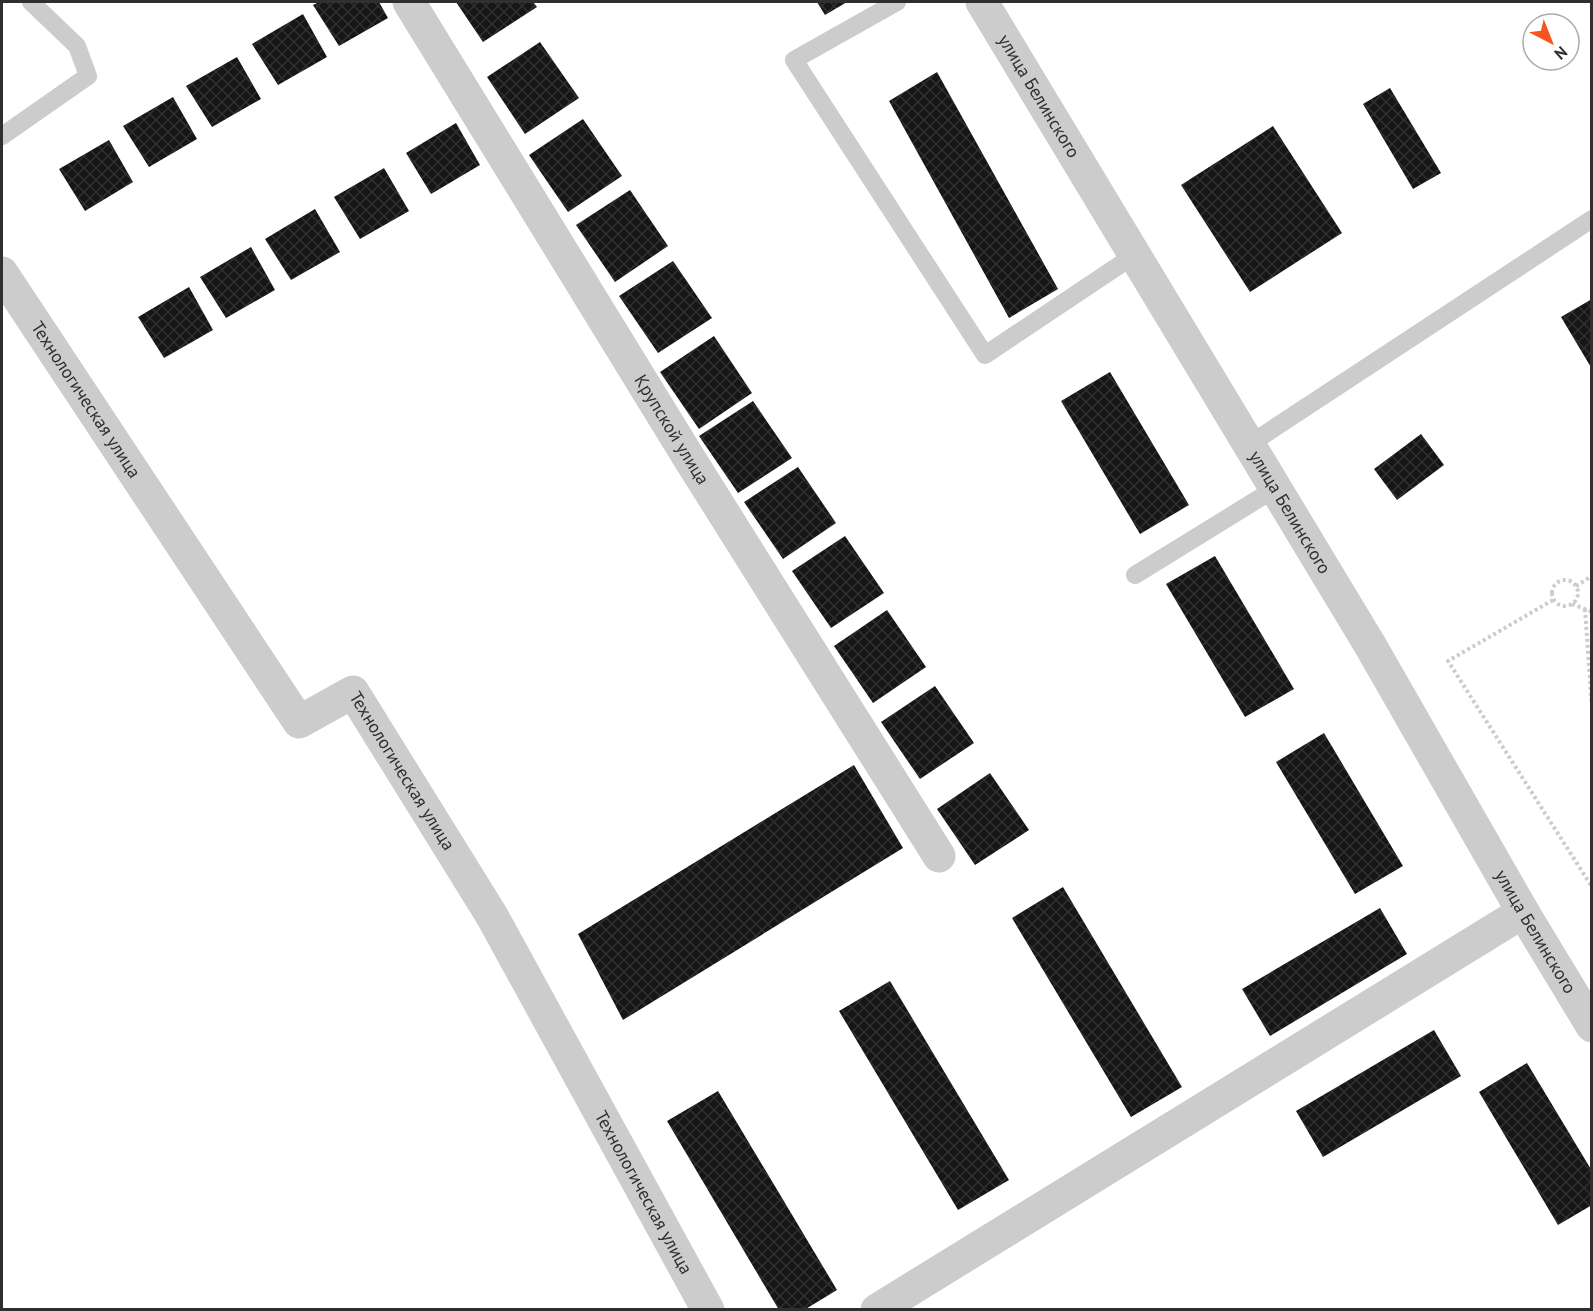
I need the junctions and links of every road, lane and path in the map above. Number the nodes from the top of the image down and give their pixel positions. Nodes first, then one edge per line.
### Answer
1 (31, 2) edge
2 (410, 2) edge
3 (897, 2) edge
4 (982, 2) edge
5 (2, 136) edge
6 (1592, 219) edge
7 (1136, 254) junction
8 (2, 273) edge
9 (1250, 444) junction
10 (1276, 488) junction
11 (1135, 575) dead end
12 (1592, 576) edge
13 (1576, 586) junction
14 (1553, 600) junction
15 (1572, 604) junction
16 (1585, 609) junction
17 (1592, 612) edge
18 (1592, 708) edge
19 (939, 856) dead end
20 (1592, 887) edge
21 (1523, 912) junction
22 (1592, 1026) edge
23 (708, 1310) edge
24 (877, 1310) edge

1 - 5 lane
2 - 19 street, Крупской улица
3 - 7 lane
4 - 7 street, улица Белинского
6 - 9 lane
7 - 9 street, улица Белинского
8 - 23 street, Технологическая улица
9 - 10 street, улица Белинского
10 - 11 lane
10 - 21 street, улица Белинского
12 - 13 path
13 - 14 path
13 - 15 path
14 - 15 path
14 - 20 path
15 - 16 path
16 - 17 path
16 - 18 path
21 - 22 street, улица Белинского
21 - 24 street

